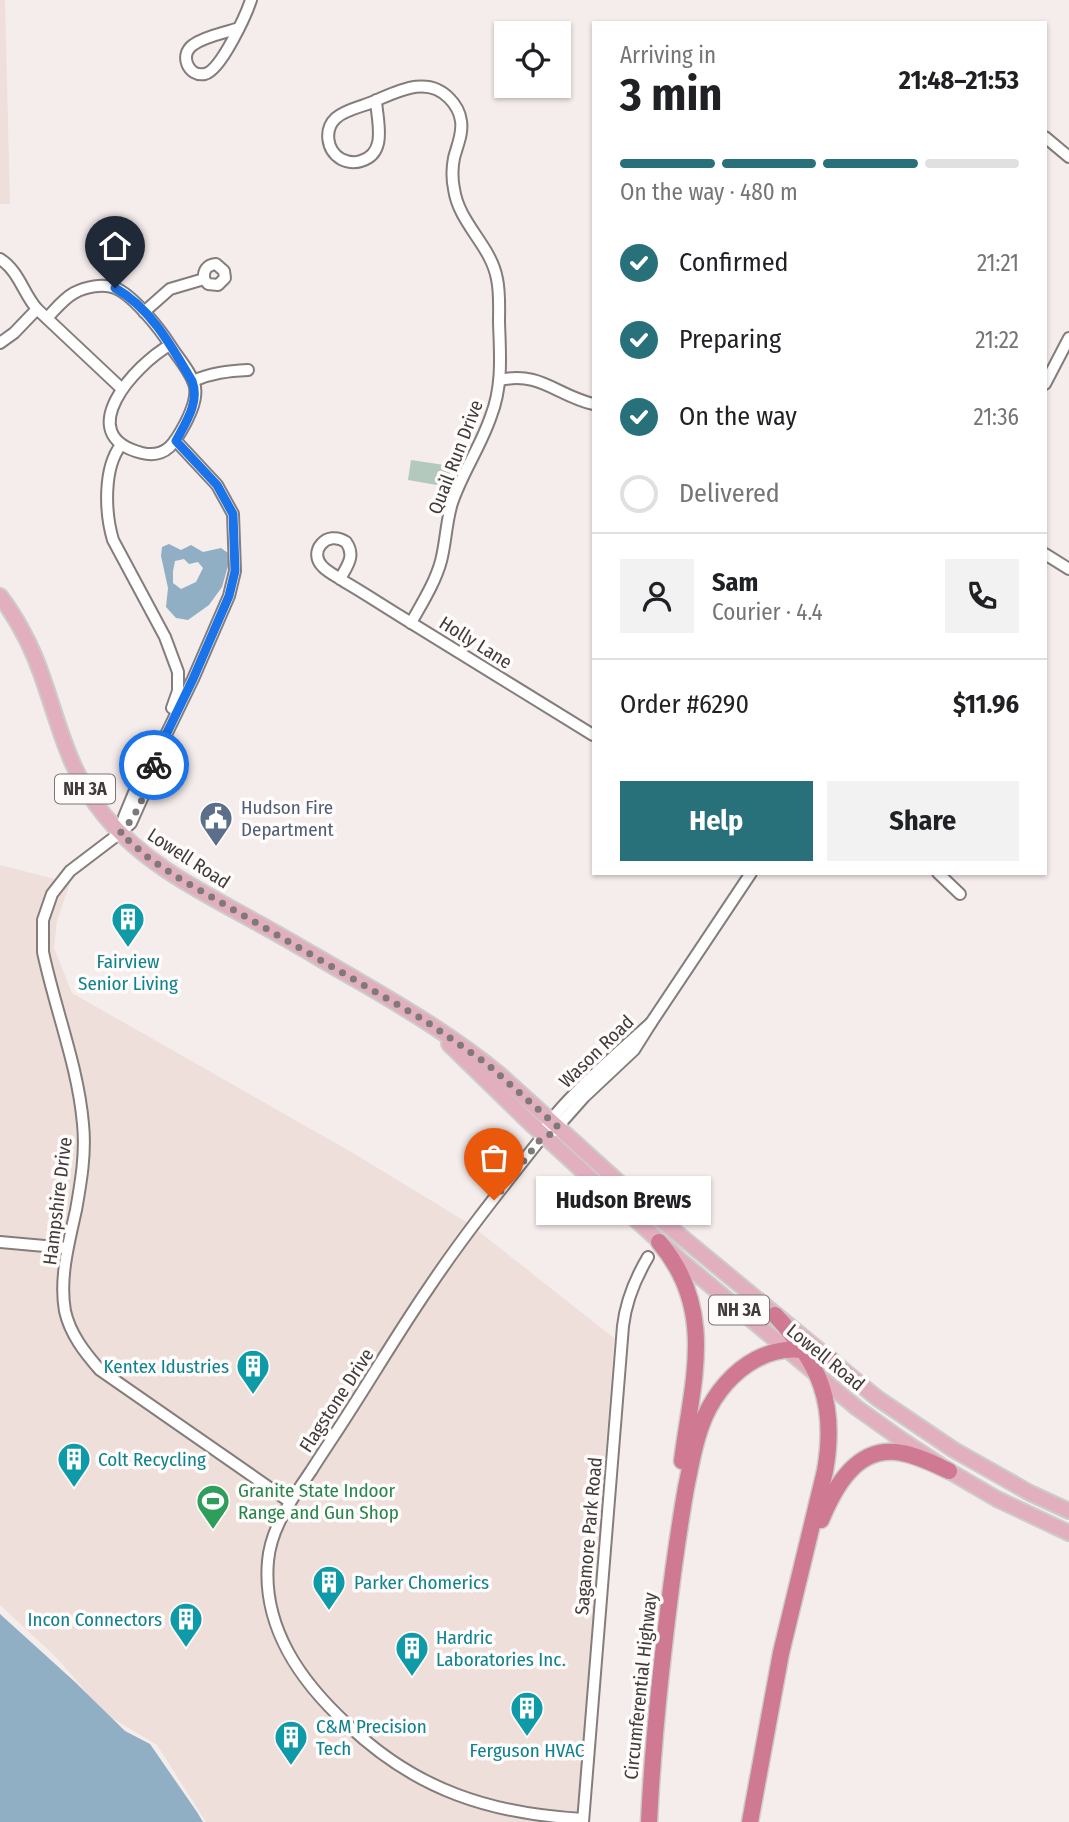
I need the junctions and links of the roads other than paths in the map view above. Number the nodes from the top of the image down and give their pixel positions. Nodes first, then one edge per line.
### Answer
1 (251, 0) edge
2 (239, 28) junction
3 (376, 100) junction
4 (1047, 139) edge
5 (1069, 157) edge
6 (0, 259) edge
7 (204, 279) dead end
8 (37, 309) junction
9 (144, 312) junction
10 (47, 318) junction
11 (1069, 338) edge
12 (0, 343) edge
13 (170, 345) junction
14 (248, 369) dead end
15 (500, 380) junction
16 (1047, 380) edge
17 (192, 381) junction
18 (121, 389) junction
19 (592, 404) edge
20 (176, 441) junction
21 (121, 445) junction
22 (1047, 555) edge
23 (1069, 569) edge
24 (340, 579) dead end
25 (0, 596) edge
26 (411, 623) junction
27 (178, 672) junction
28 (193, 679) junction
29 (592, 734) edge
30 (120, 833) junction
31 (750, 875) edge
32 (940, 875) edge
33 (960, 894) dead end
34 (434, 1027) junction
35 (554, 1124) junction
36 (542, 1138) junction
37 (659, 1241) junction
38 (0, 1242) edge
39 (67, 1248) junction
40 (648, 1257) dead end
41 (775, 1315) junction
42 (786, 1350) junction
43 (804, 1350) junction
44 (830, 1359) junction
45 (820, 1378) junction
46 (949, 1471) junction
47 (290, 1502) junction
48 (1069, 1511) edge
49 (1069, 1533) edge
50 (675, 1555) junction
51 (801, 1572) junction
52 (583, 1821) edge
53 (649, 1822) edge
54 (750, 1822) edge

1 - 2 street
2 - 2 street
3 - 3 street, Quail Run Drive
3 - 15 street, Quail Run Drive
4 - 5 street
6 - 8 street
7 - 9 street
8 - 10 street
8 - 12 street
9 - 10 street
9 - 13 street
10 - 18 street
11 - 16 street
13 - 17 street
13 - 18 street
14 - 17 street
15 - 19 street
15 - 26 street, Quail Run Drive
17 - 20 street
18 - 21 street
20 - 21 street
20 - 28 street
21 - 27 street
22 - 23 street
24 - 26 street, Holly Lane
25 - 30 main road, Lowell Road / NH 3A
26 - 29 street, Holly Lane
27 - 28 street
27 - 30 street
28 - 30 street
30 - 34 main road, Lowell Road / NH 3A
30 - 39 street, Hampshire Drive
31 - 35 street, Wason Road
32 - 33 street
34 - 35 main road, Lowell Road / NH 3A
34 - 36 main road, Lowell Road / NH 3A
35 - 36 street, Wason Road
35 - 41 main road, Lowell Road / NH 3A
36 - 37 main road, Lowell Road / NH 3A
36 - 47 street, Flagstone Drive
37 - 42 main road, Lowell Road / NH 3A
37 - 50 highway
38 - 39 street
39 - 47 street, Hampshire Drive
40 - 52 street, Sagamore Park Road
41 - 43 highway
41 - 44 main road, Lowell Road / NH 3A
42 - 43 highway
42 - 45 main road, Lowell Road / NH 3A
42 - 50 highway
43 - 44 highway
43 - 45 highway
44 - 48 main road, Lowell Road / NH 3A
45 - 46 main road, Lowell Road / NH 3A
45 - 51 highway
46 - 49 main road, Lowell Road / NH 3A
46 - 51 highway
47 - 52 street, Flagstone Drive
50 - 53 highway, Circumferential Highway
51 - 54 highway

